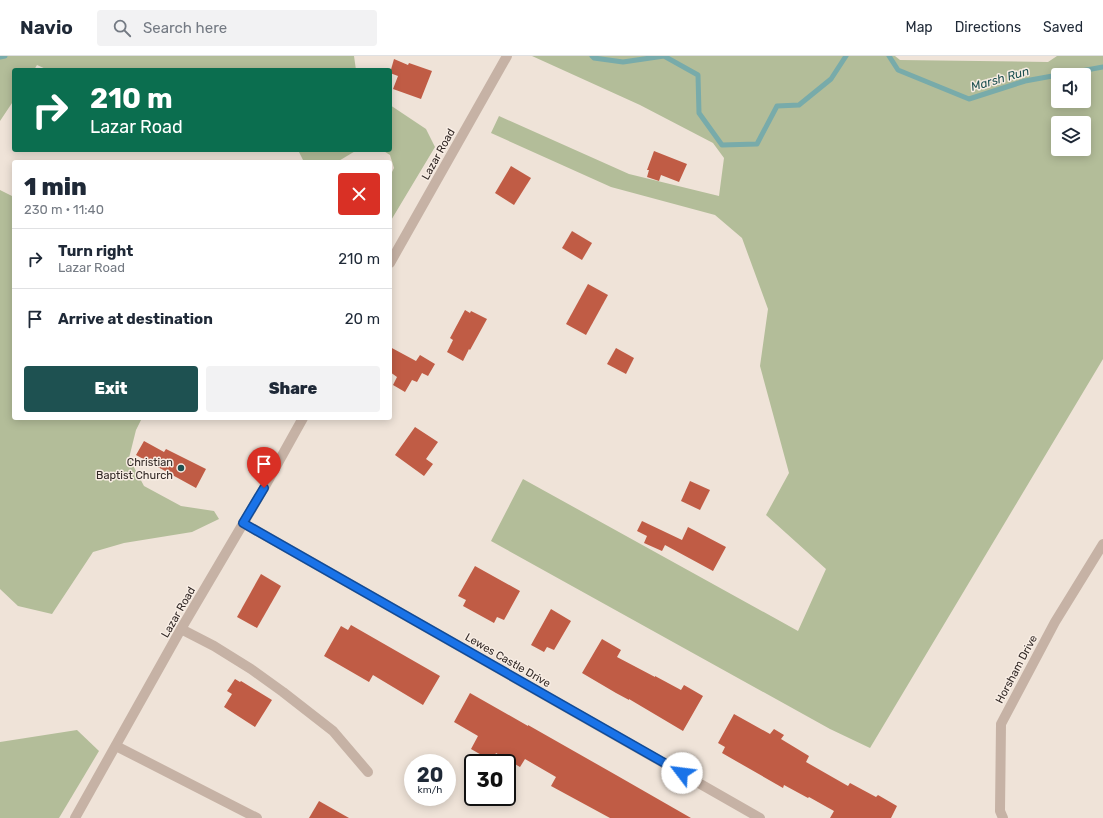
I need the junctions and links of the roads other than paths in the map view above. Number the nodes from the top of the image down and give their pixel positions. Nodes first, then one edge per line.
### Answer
1 (507, 56) edge
2 (392, 259) edge
3 (302, 420) edge
4 (243, 523) junction
5 (1103, 544) edge
6 (181, 629) junction
7 (116, 746) junction
8 (368, 772) dead end
9 (75, 818) edge
10 (257, 818) edge
11 (760, 818) edge
12 (1004, 818) edge

1 - 2 street, Lazar Road
3 - 4 street, Lazar Road
4 - 6 street, Lazar Road
4 - 11 street, Lewes Castle Drive
5 - 12 street, Horsham Drive
6 - 7 street, Lazar Road
6 - 8 street
7 - 9 street, Lazar Road
7 - 10 street

